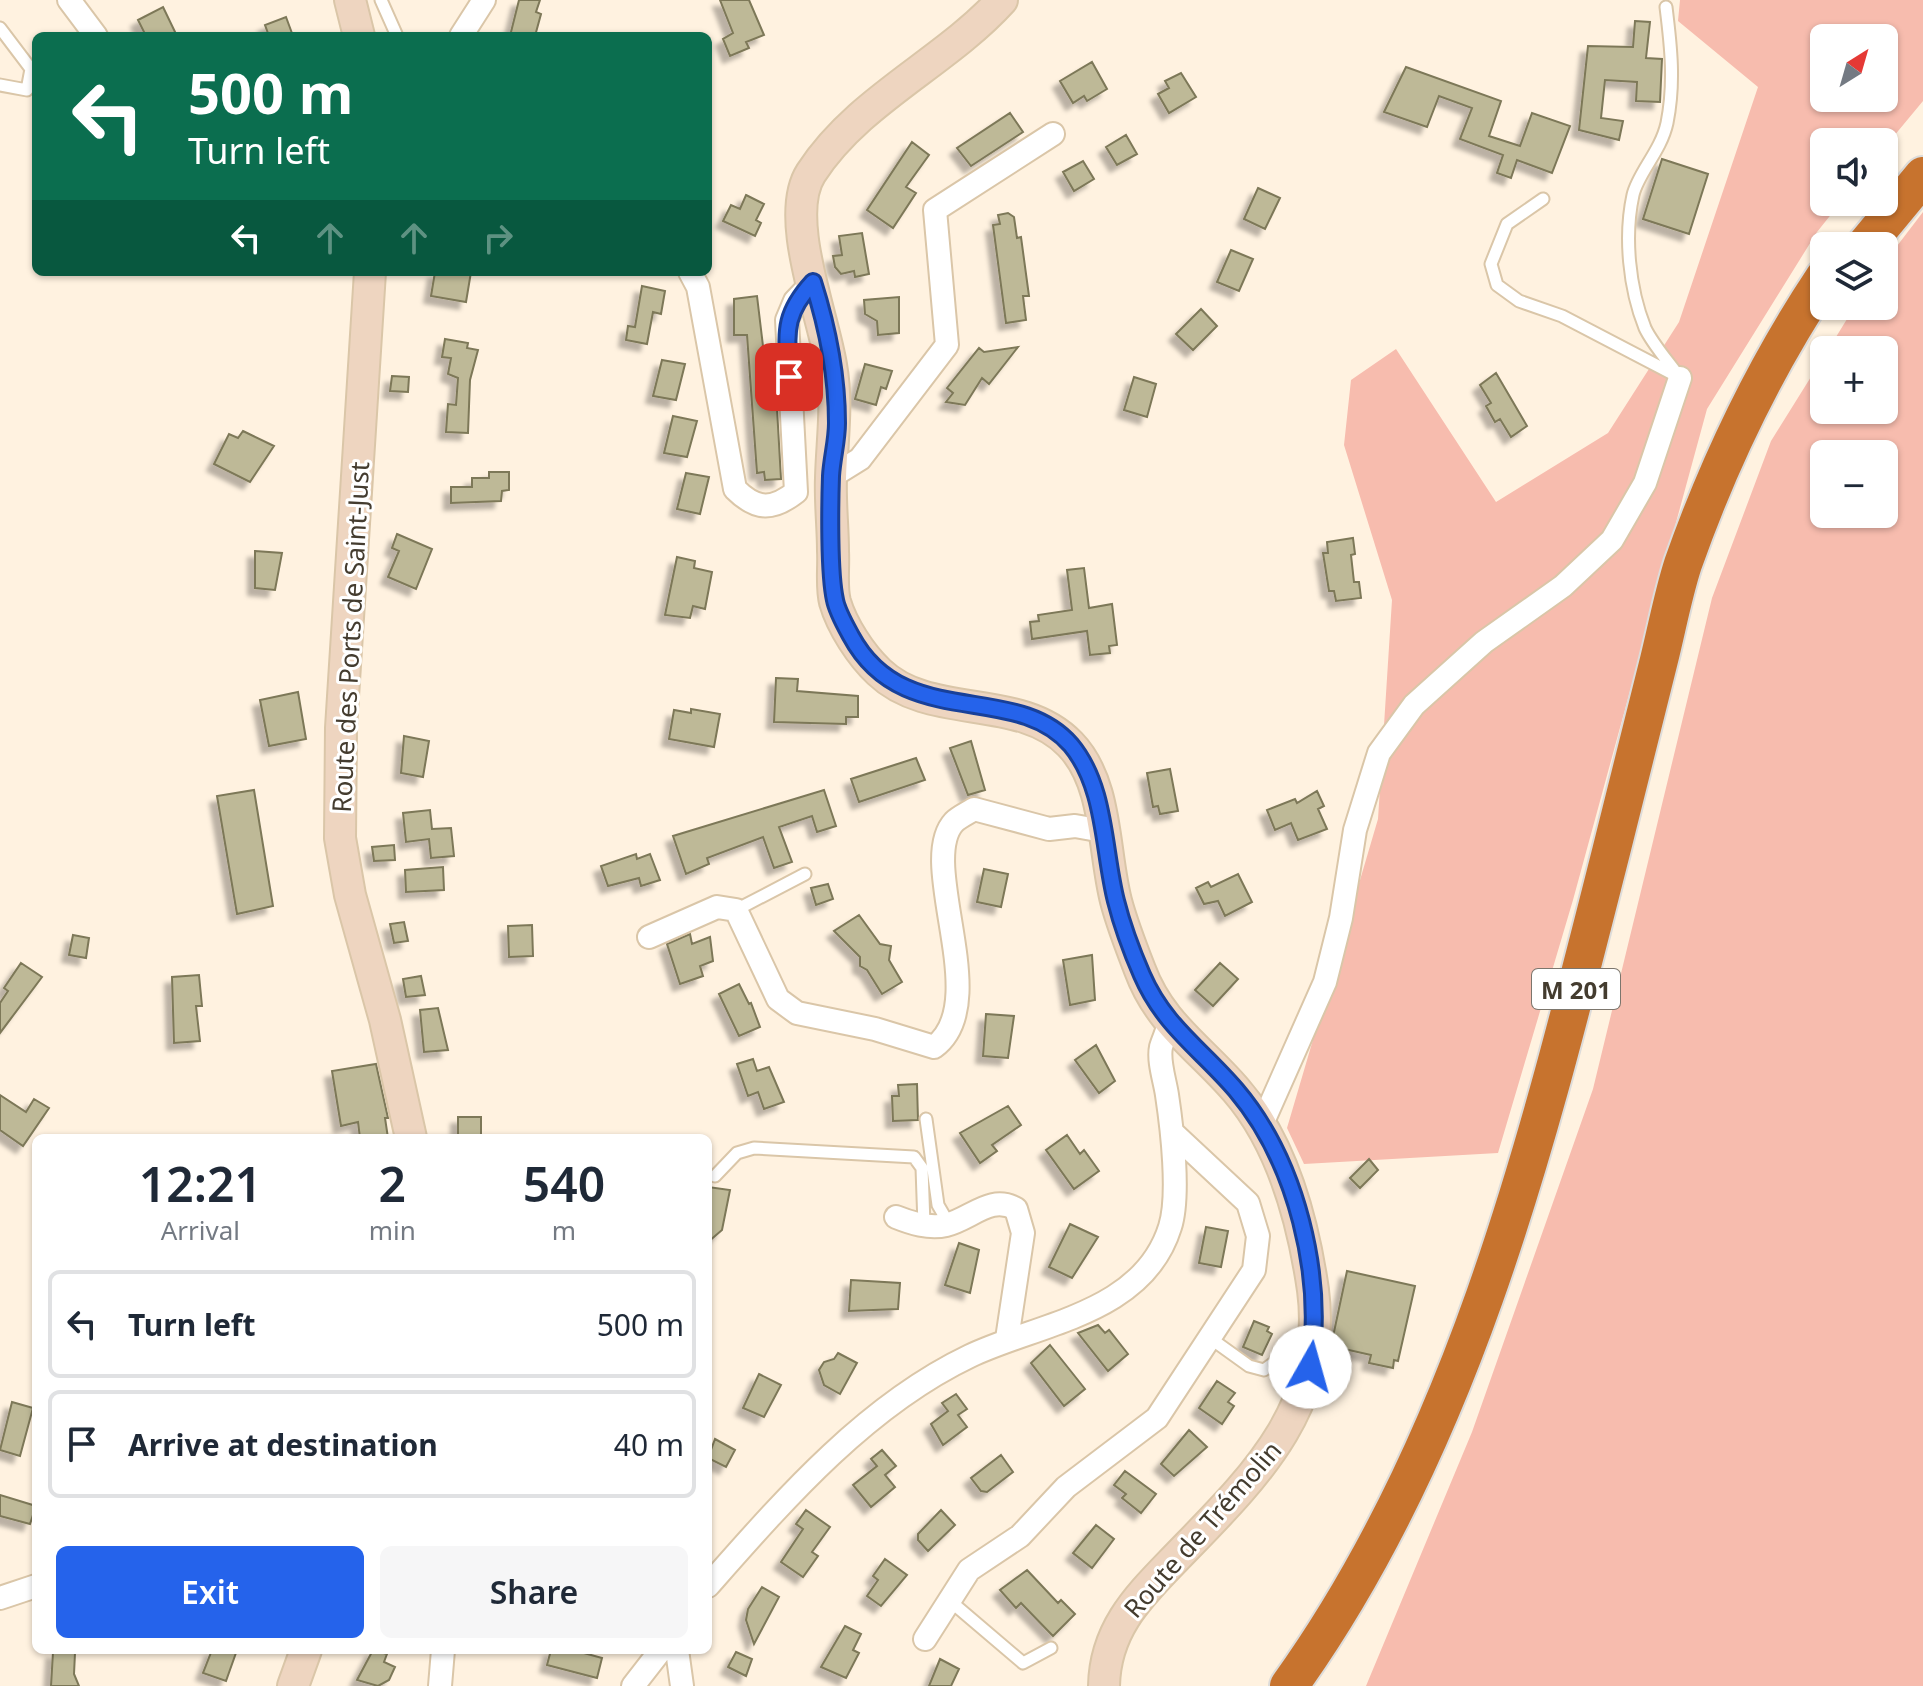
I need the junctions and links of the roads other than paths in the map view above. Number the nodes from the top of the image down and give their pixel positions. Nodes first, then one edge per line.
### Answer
1 (69, 0) edge
2 (350, 0) edge
3 (381, 0) edge
4 (484, 0) edge
5 (1002, 0) edge
6 (1666, 7) dead end
7 (0, 28) edge
8 (93, 32) edge
9 (358, 32) edge
10 (395, 32) edge
11 (464, 32) edge
12 (0, 85) edge
13 (1053, 134) dead end
14 (1923, 155) edge
15 (1923, 176) edge
16 (1898, 183) edge
17 (1543, 199) dead end
18 (1870, 216) edge
19 (1857, 232) edge
20 (1877, 232) edge
21 (375, 276) edge
22 (692, 276) edge
23 (813, 282) junction
24 (1810, 299) edge
25 (1818, 320) edge
26 (1680, 378) junction
27 (831, 477) junction
28 (1103, 831) junction
29 (805, 874) dead end
30 (736, 910) junction
31 (649, 937) dead end
32 (1169, 1024) junction
33 (926, 1119) dead end
34 (1262, 1124) junction
35 (1173, 1133) junction
36 (410, 1134) edge
37 (715, 1176) dead end
38 (896, 1217) dead end
39 (949, 1224) junction
40 (924, 1225) junction
41 (1210, 1338) junction
42 (1007, 1339) junction
43 (1280, 1350) dead end
44 (712, 1582) edge
45 (32, 1587) edge
46 (0, 1598) edge
47 (949, 1599) junction
48 (925, 1639) dead end
49 (1051, 1648) dead end
50 (305, 1654) edge
51 (443, 1654) edge
52 (658, 1654) edge
53 (678, 1654) edge
54 (293, 1686) edge
55 (440, 1686) edge
56 (633, 1686) edge
57 (682, 1686) edge
58 (1104, 1686) edge
59 (1289, 1686) edge
60 (1312, 1686) edge

1 - 8 street
2 - 9 street
3 - 10 lane
4 - 11 street
5 - 23 street, Route de Trémolin
6 - 26 lane
7 - 12 lane
13 - 27 street
14 - 16 highway
15 - 20 highway
17 - 26 lane
18 - 19 highway
21 - 36 street, Route des Ports de Saint-Just
22 - 23 street
23 - 27 street, Route de Trémolin
24 - 59 highway, M 201
25 - 60 highway, M 201
26 - 34 street
27 - 28 street, Route de Trémolin
28 - 30 street
28 - 32 street, Route de Trémolin
29 - 30 lane
30 - 31 street
32 - 34 street, Route de Trémolin
32 - 35 street
33 - 39 lane
34 - 58 street, Route de Trémolin
35 - 41 street
35 - 42 street
37 - 40 lane
38 - 40 street
39 - 40 street
39 - 42 street
41 - 43 lane
41 - 47 street
42 - 44 street
45 - 46 street
47 - 48 street
47 - 49 lane
50 - 54 street
51 - 55 street
52 - 56 street
53 - 57 street

